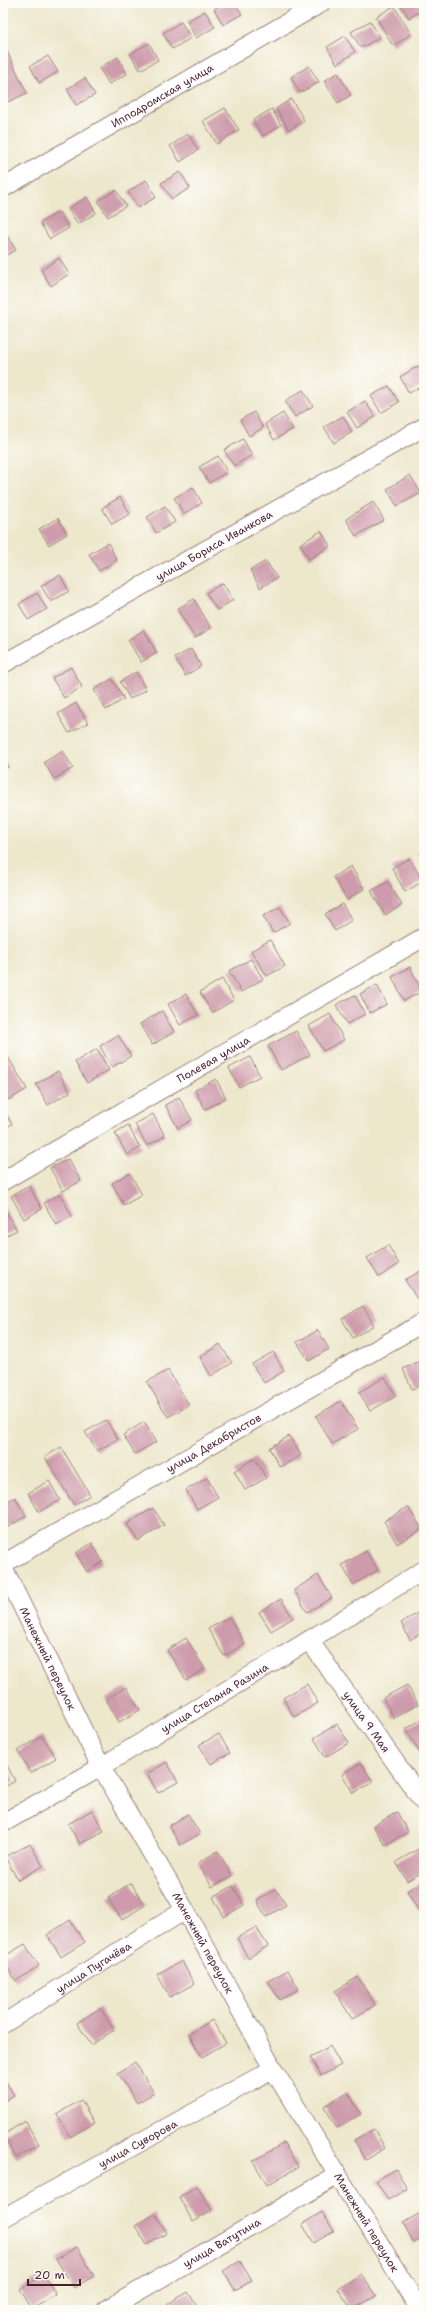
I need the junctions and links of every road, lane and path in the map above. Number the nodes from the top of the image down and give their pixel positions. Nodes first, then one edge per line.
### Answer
1 (321, 3) edge
2 (3, 188) edge
3 (424, 427) edge
4 (3, 664) edge
5 (424, 937) edge
6 (3, 1181) edge
7 (424, 1322) edge
8 (3, 1565) edge
9 (424, 1570) edge
10 (309, 1640) junction
11 (101, 1767) junction
12 (424, 1803) edge
13 (3, 1823) edge
14 (185, 1910) junction
15 (3, 2024) edge
16 (273, 2069) junction
17 (338, 2175) junction
18 (3, 2218) edge
19 (106, 2310) edge
20 (420, 2310) edge

1 - 2 street, Ипподромская улица
3 - 4 street, улица Бориса Иванкова
5 - 6 street, Полевая улица
7 - 8 street, улица Декабристов
8 - 11 street, Манежный переулок
9 - 10 street, улица Степана Разина
10 - 11 street, улица Степана Разина
10 - 12 street, улица 9 Мая
11 - 13 street, улица Степана Разина
11 - 14 street, Манежный переулок
14 - 15 street, улица Пугачёва
14 - 16 street, Манежный переулок
16 - 17 street, Манежный переулок
16 - 18 street, улица Суворова
17 - 19 street, улица Ватутина
17 - 20 street, Манежный переулок

